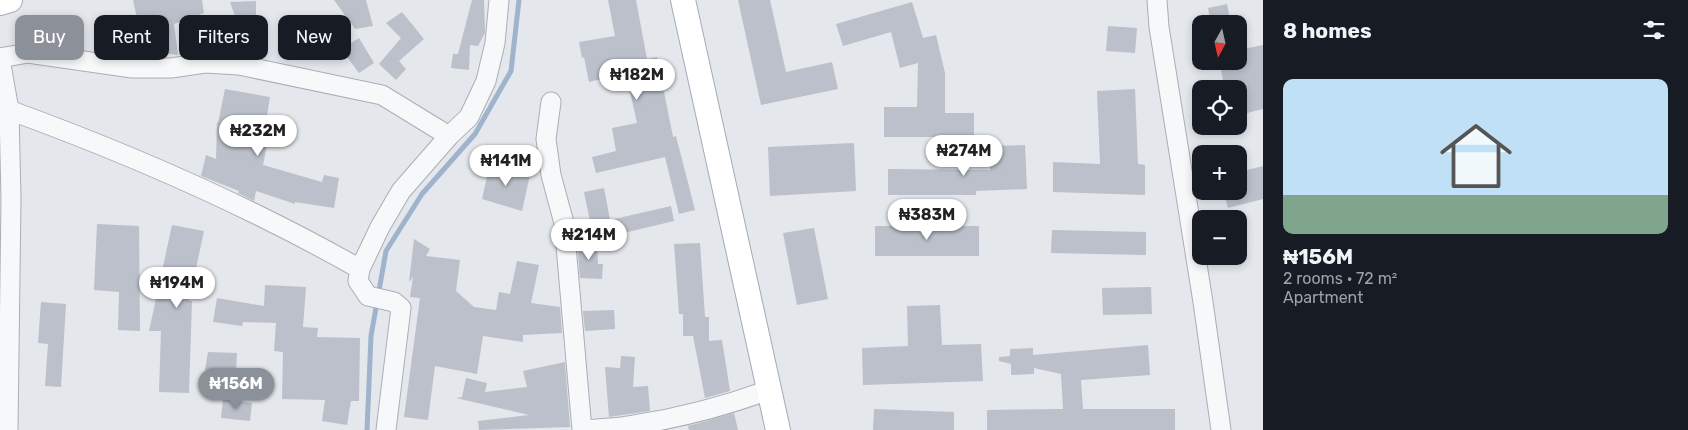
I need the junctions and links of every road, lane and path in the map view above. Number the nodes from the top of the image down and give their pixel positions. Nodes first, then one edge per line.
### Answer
1 (10, 0) edge
2 (499, 0) edge
3 (683, 0) edge
4 (1157, 0) edge
5 (0, 3) edge
6 (0, 59) edge
7 (552, 102) dead end
8 (9, 110) junction
9 (449, 136) junction
10 (360, 269) junction
11 (4, 357) edge
12 (769, 390) junction
13 (8, 430) edge
14 (386, 430) edge
15 (582, 430) edge
16 (587, 430) edge
17 (778, 430) edge
18 (1221, 430) edge

1 - 5 main road
2 - 9 street
3 - 12 main road
4 - 18 street
6 - 8 street
6 - 9 street
7 - 15 street
8 - 10 street
8 - 11 street
9 - 10 street
10 - 14 street
11 - 13 street
12 - 16 street
12 - 17 main road

